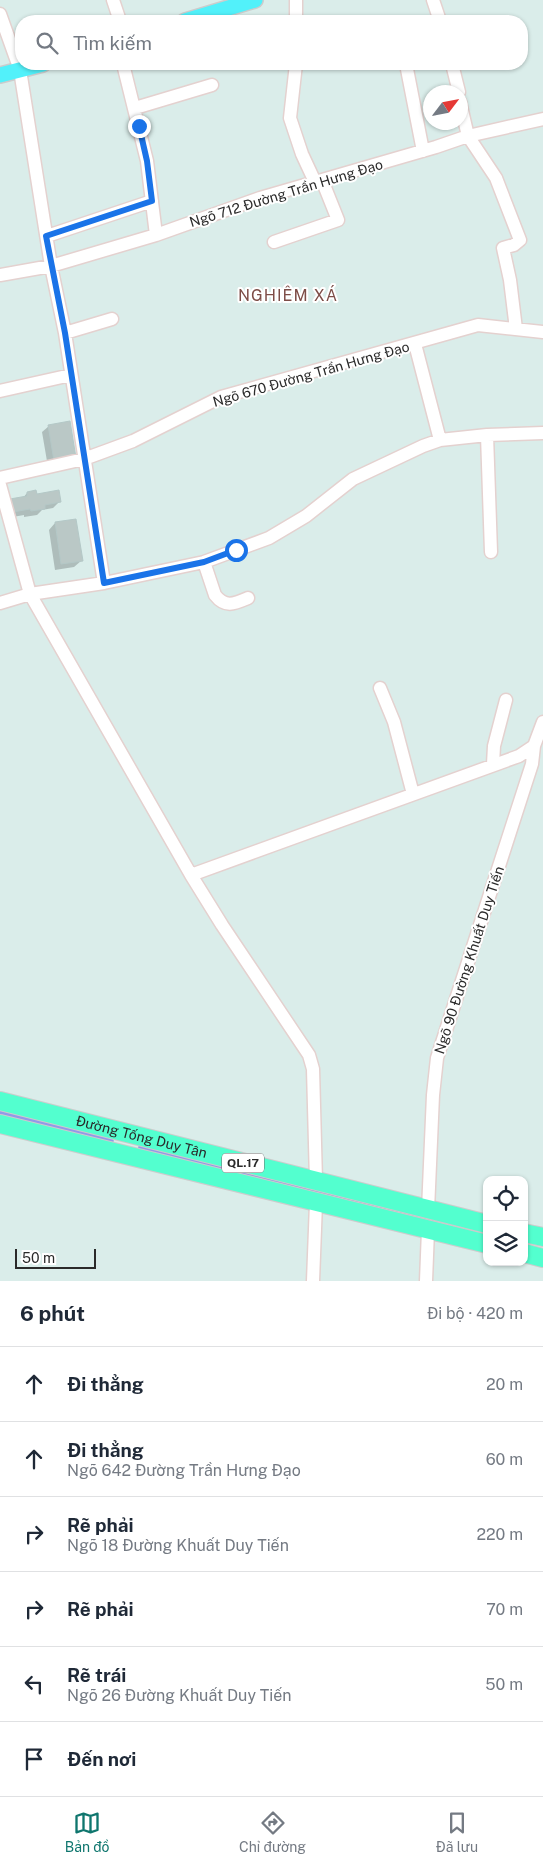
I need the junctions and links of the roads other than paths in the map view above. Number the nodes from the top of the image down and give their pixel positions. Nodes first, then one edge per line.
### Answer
1 (113, 0) edge
2 (254, 0) edge
3 (296, 0) edge
4 (433, 0) edge
5 (0, 14) edge
6 (118, 15) edge
7 (204, 15) edge
8 (296, 15) edge
9 (438, 15) edge
10 (15, 56) edge
11 (20, 70) joint
12 (125, 70) edge
13 (295, 70) edge
14 (407, 70) edge
15 (453, 70) edge
16 (0, 75) edge
17 (212, 85) dead end
18 (456, 85) edge
19 (135, 108) junction
20 (543, 119) edge
21 (467, 130) edge
22 (468, 136) junction
23 (423, 151) junction
24 (319, 181) junction
25 (152, 201) junction
26 (156, 235) junction
27 (46, 236) junction
28 (274, 242) dead end
29 (51, 266) junction
30 (0, 275) edge
31 (112, 319) dead end
32 (516, 329) junction
33 (543, 332) edge
34 (65, 333) junction
35 (415, 344) junction
36 (71, 375) junction
37 (0, 391) edge
38 (543, 433) edge
39 (487, 435) junction
40 (440, 440) junction
41 (84, 459) junction
42 (0, 478) edge
43 (0, 485) edge
44 (491, 552) dead end
45 (204, 562) junction
46 (104, 583) junction
47 (30, 594) junction
48 (248, 598) dead end
49 (0, 603) edge
50 (380, 688) dead end
51 (506, 700) dead end
52 (543, 722) edge
53 (534, 746) junction
54 (493, 764) junction
55 (414, 794) junction
56 (191, 875) junction
57 (0, 1101) edge
58 (0, 1124) edge
59 (128, 1134) junction
60 (123, 1155) junction
61 (316, 1181) junction
62 (316, 1203) junction
63 (428, 1210) junction
64 (483, 1223) edge
65 (428, 1230) junction
66 (528, 1233) edge
67 (543, 1237) edge
68 (483, 1243) edge
69 (528, 1255) edge
70 (543, 1258) edge
71 (313, 1281) edge
72 (426, 1281) edge

1 - 6 street
2 - 7 main road
3 - 8 street
4 - 9 street
5 - 10 street
11 - 16 main road
11 - 27 street
12 - 19 street
13 - 24 street
14 - 23 street
15 - 18 street
17 - 19 street
19 - 25 street
20 - 22 street, Ngõ 712 Đường Trần Hưng Đạo
21 - 22 street
22 - 23 street, Ngõ 712 Đường Trần Hưng Đạo
22 - 32 street
23 - 24 street, Ngõ 712 Đường Trần Hưng Đạo
24 - 26 street, Ngõ 712 Đường Trần Hưng Đạo
24 - 28 street
25 - 26 street
25 - 27 street
26 - 29 street, Ngõ 712 Đường Trần Hưng Đạo
27 - 29 street
29 - 30 street, Ngõ 712 Đường Trần Hưng Đạo
29 - 34 street
31 - 34 street
32 - 33 street, Ngõ 670 Đường Trần Hưng Đạo
32 - 35 street, Ngõ 670 Đường Trần Hưng Đạo
34 - 36 street
35 - 40 street
35 - 41 street, Ngõ 670 Đường Trần Hưng Đạo
36 - 37 street
36 - 41 street
38 - 39 street
39 - 40 street
39 - 44 street
40 - 45 street
41 - 42 street, Ngõ 670 Đường Trần Hưng Đạo
41 - 46 street
43 - 47 street
45 - 46 street
45 - 48 street
46 - 47 street
47 - 49 street
47 - 56 street
50 - 55 street
51 - 54 street
52 - 53 street, Ngõ 90 Đường Khuất Duy Tiến
53 - 54 street
53 - 63 street, Ngõ 90 Đường Khuất Duy Tiến
54 - 55 street
55 - 56 street
56 - 61 street
57 - 59 highway, Đường Tống Duy Tân / QL.17
58 - 60 highway, Đường Tống Duy Tân / QL.17
59 - 60 highway
59 - 61 highway, Đường Tống Duy Tân / QL.17
60 - 62 highway, Đường Tống Duy Tân / QL.17
61 - 63 highway, Đường Tống Duy Tân / QL.17
62 - 65 highway, Đường Tống Duy Tân / QL.17
62 - 71 street
63 - 64 highway, Đường Tống Duy Tân / QL.17
65 - 68 highway, Đường Tống Duy Tân / QL.17
65 - 72 street
66 - 67 highway
69 - 70 highway

